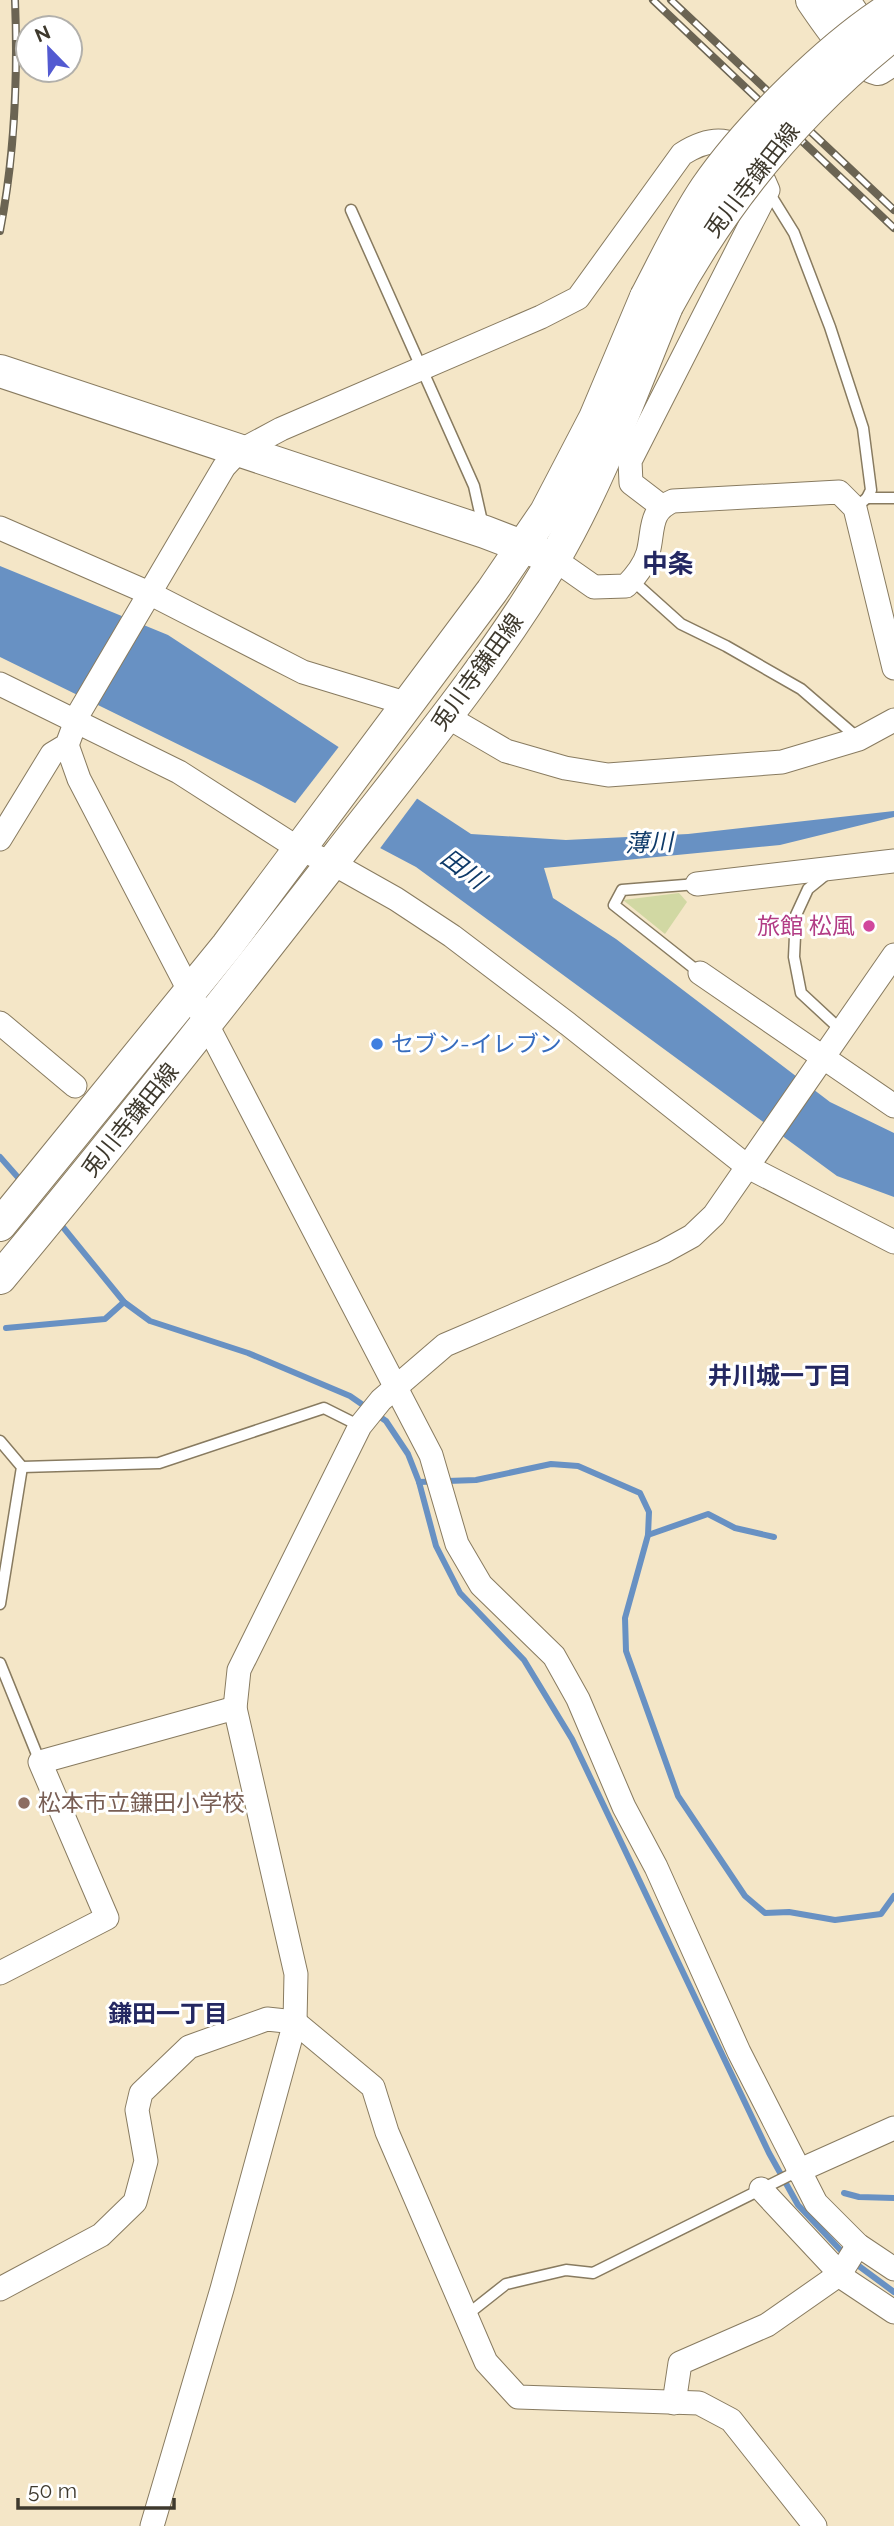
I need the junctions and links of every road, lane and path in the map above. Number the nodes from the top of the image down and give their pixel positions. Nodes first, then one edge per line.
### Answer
1 (837, 5) edge
2 (894, 6) edge
3 (894, 34) edge
4 (894, 48) edge
5 (894, 59) edge
6 (768, 190) junction
7 (351, 210) dead end
8 (657, 301) junction
9 (422, 369) junction
10 (0, 371) edge
11 (238, 452) junction
12 (894, 498) edge
13 (861, 503) junction
14 (661, 506) junction
15 (0, 528) edge
16 (485, 532) junction
17 (522, 547) junction
18 (554, 559) junction
19 (632, 580) junction
20 (147, 597) junction
21 (894, 668) edge
22 (0, 684) edge
23 (404, 710) junction
24 (78, 717) junction
25 (894, 720) edge
26 (441, 724) junction
27 (859, 739) junction
28 (67, 745) junction
29 (0, 839) edge
30 (302, 844) junction
31 (335, 860) junction
32 (894, 861) edge
33 (837, 866) junction
34 (698, 884) joint
35 (894, 955) edge
36 (700, 973) joint
37 (191, 991) junction
38 (0, 1023) edge
39 (208, 1024) junction
40 (842, 1031) junction
41 (819, 1062) junction
42 (75, 1086) dead end
43 (894, 1106) edge
44 (752, 1162) junction
45 (0, 1225) edge
46 (894, 1242) edge
47 (0, 1278) edge
48 (376, 1408) junction
49 (0, 1441) edge
50 (22, 1467) junction
51 (0, 1604) edge
52 (0, 1663) edge
53 (236, 1708) junction
54 (40, 1762) junction
55 (0, 1973) edge
56 (295, 2022) junction
57 (894, 2128) edge
58 (798, 2171) junction
59 (761, 2189) junction
60 (858, 2245) junction
61 (894, 2269) edge
62 (839, 2274) junction
63 (0, 2289) edge
64 (894, 2312) edge
65 (468, 2314) junction
66 (674, 2403) junction
67 (152, 2526) edge
68 (815, 2526) edge

1 - 4 main road
1 - 5 main road
2 - 8 main road, 兎川寺鎌田線, bridge
3 - 8 main road, 兎川寺鎌田線, bridge
6 - 9 street
6 - 13 lane
6 - 14 street
7 - 9 lane
8 - 17 main road, 兎川寺鎌田線
8 - 18 main road, 兎川寺鎌田線
9 - 11 street
9 - 16 lane
10 - 11 main road
11 - 16 main road
11 - 20 street
12 - 13 lane
13 - 14 street
13 - 21 street
14 - 19 street
15 - 20 street
16 - 17 main road
17 - 18 main road
17 - 23 main road, 兎川寺鎌田線
18 - 19 street
18 - 26 main road, 兎川寺鎌田線
19 - 27 lane
20 - 23 street
20 - 24 street
22 - 24 street
23 - 30 main road, 兎川寺鎌田線
24 - 28 street
24 - 30 street
25 - 27 street
26 - 27 street
26 - 31 main road, 兎川寺鎌田線
28 - 29 street
28 - 37 street
30 - 31 street
30 - 37 main road, 兎川寺鎌田線
31 - 39 main road, 兎川寺鎌田線
31 - 44 street
32 - 33 street
33 - 34 street
33 - 40 lane
34 - 36 lane
35 - 40 street
36 - 41 street
37 - 39 street
37 - 45 main road, 兎川寺鎌田線
38 - 42 street
39 - 47 main road, 兎川寺鎌田線
39 - 48 street
40 - 41 street
41 - 43 street
41 - 44 street
44 - 46 street
44 - 48 street
48 - 50 lane
48 - 53 street
48 - 58 street
49 - 50 lane
50 - 51 lane
52 - 54 lane
53 - 54 street
53 - 56 street
54 - 55 street
56 - 63 street
56 - 65 street
56 - 67 street
57 - 58 street
58 - 59 lane
58 - 60 street
59 - 62 street
59 - 65 lane
60 - 61 street
60 - 62 street
62 - 64 street
62 - 66 street
65 - 66 street
66 - 68 street

